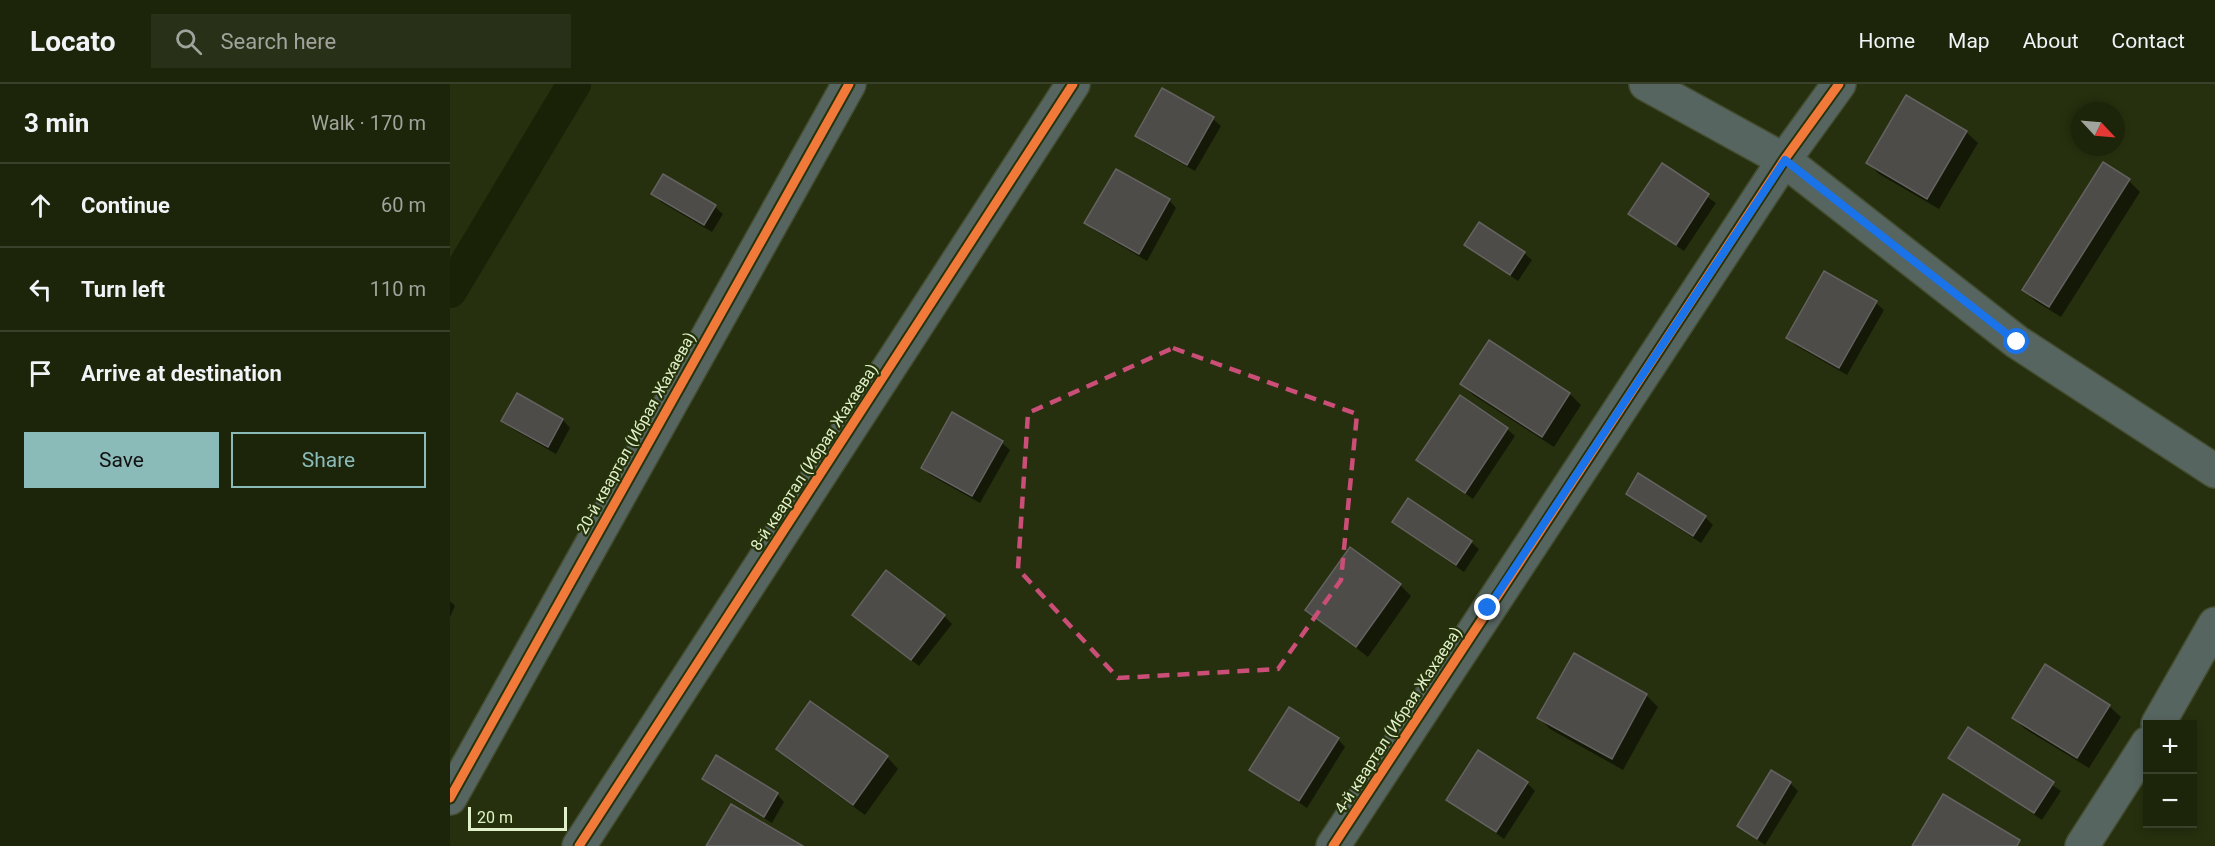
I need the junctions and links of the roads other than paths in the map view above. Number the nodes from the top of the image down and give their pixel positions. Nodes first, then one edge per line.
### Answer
1 (849, 84) edge
2 (1073, 84) edge
3 (1646, 84) edge
4 (1839, 84) edge
5 (1785, 160) junction
6 (2215, 471) edge
7 (2215, 624) edge
8 (2160, 720) edge
9 (2143, 751) edge
10 (450, 798) edge
11 (579, 846) edge
12 (1333, 846) edge
13 (2082, 846) edge

1 - 10 street, 20-й квартал (Ибрая Жахаева)
2 - 11 street, 8-й квартал (Ибрая Жахаева)
3 - 5 street
4 - 5 street, 4-й квартал (Ибрая Жахаева)
5 - 6 street
5 - 12 street, 4-й квартал (Ибрая Жахаева)
7 - 8 street
9 - 13 street

